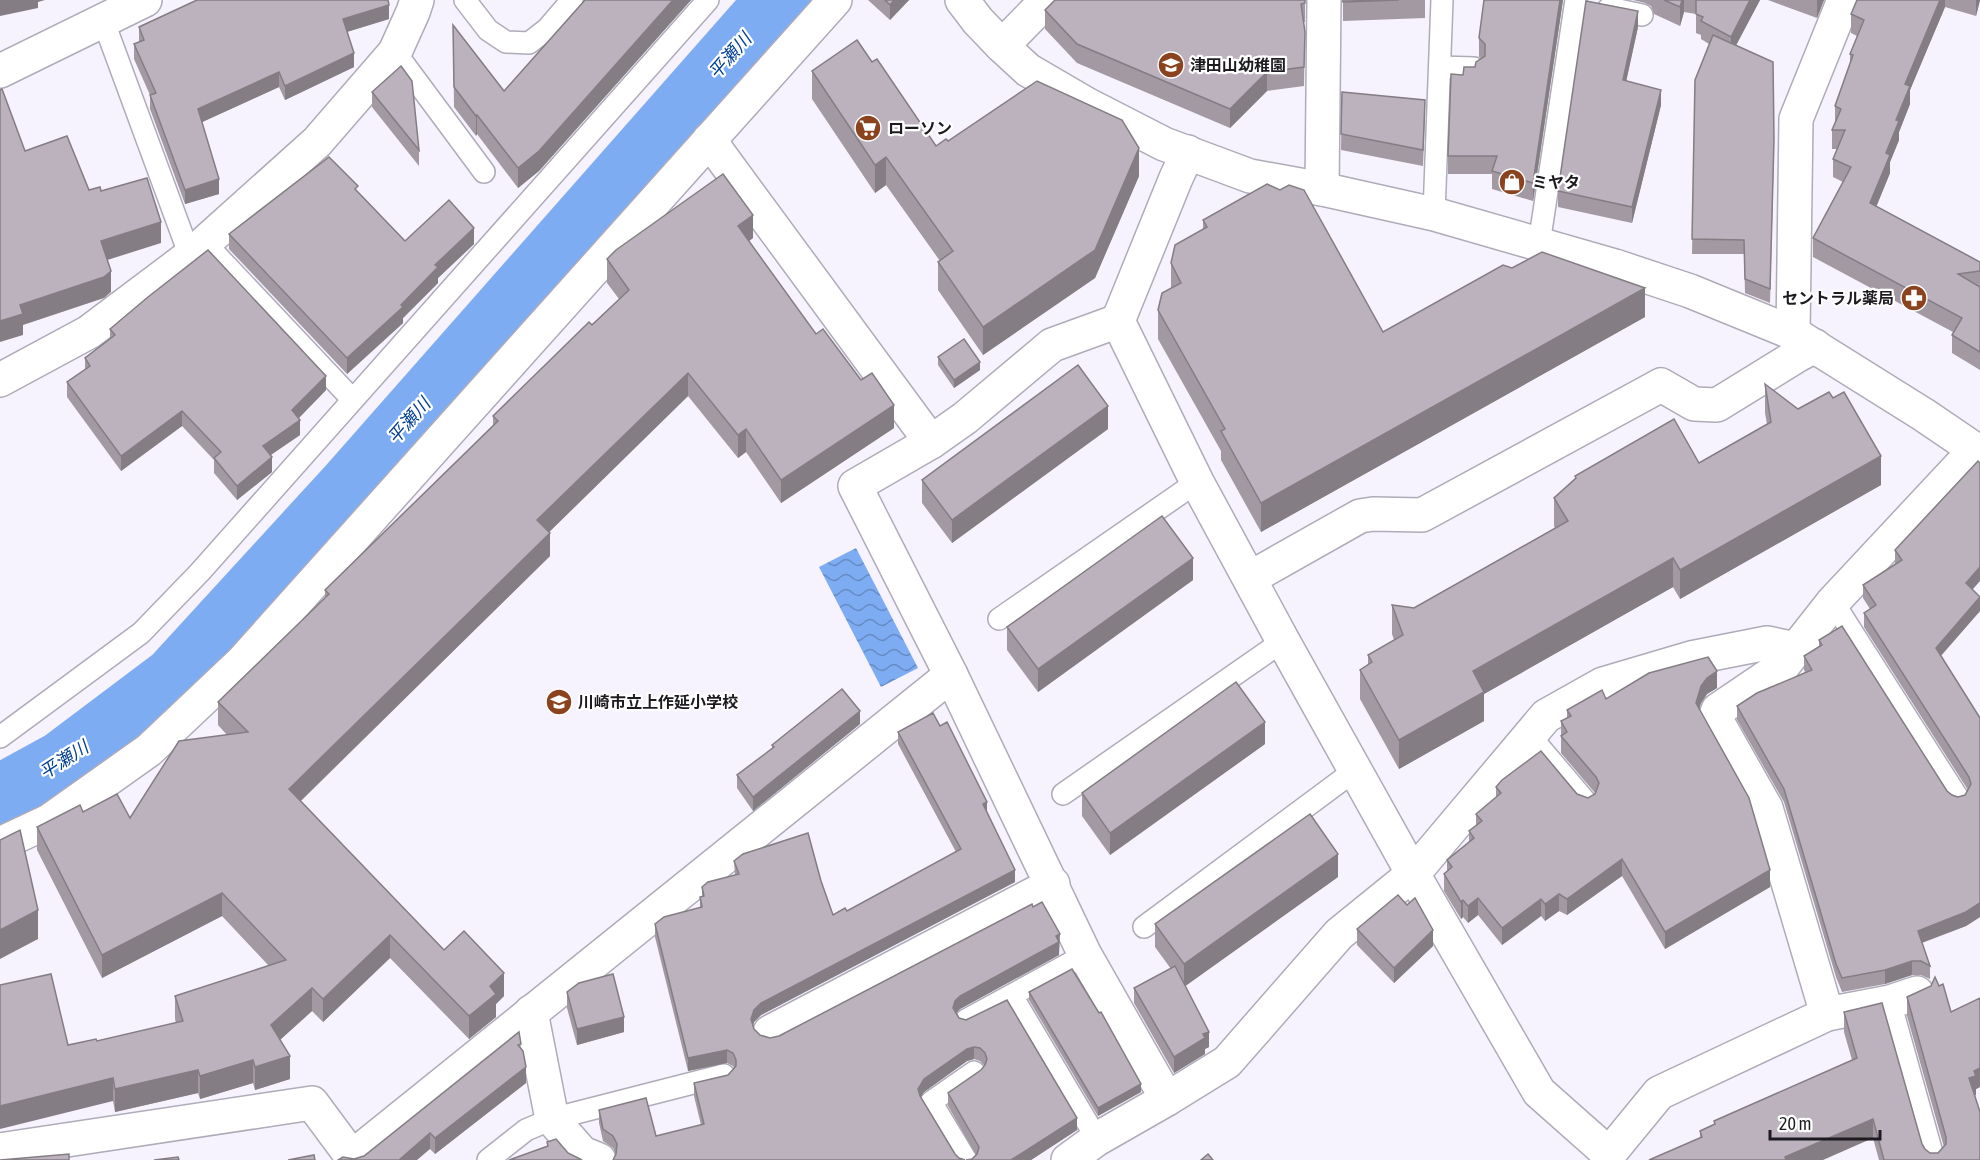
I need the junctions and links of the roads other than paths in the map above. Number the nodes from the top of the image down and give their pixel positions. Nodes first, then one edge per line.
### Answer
1 (145, 0) edge
2 (417, 0) edge
3 (465, 0) edge
4 (572, 0) edge
5 (708, 0) edge
6 (835, 0) edge
7 (962, 0) edge
8 (1047, 0) edge
9 (1324, 0) edge
10 (1442, 0) edge
11 (1576, 0) edge
12 (1844, 0) edge
13 (1642, 15) dead end
14 (103, 20) junction
15 (1002, 46) junction
16 (394, 51) junction
17 (1440, 67) junction
18 (1474, 68) edge
19 (0, 71) edge
20 (709, 140) junction
21 (1188, 152) junction
22 (484, 172) dead end
23 (1322, 189) junction
24 (1434, 214) junction
25 (1539, 244) junction
26 (197, 249) junction
27 (1118, 321) junction
28 (1804, 340) junction
29 (0, 380) edge
30 (352, 399) junction
31 (931, 442) junction
32 (1978, 452) edge
33 (1197, 482) junction
34 (1250, 578) junction
35 (1833, 602) junction
36 (999, 619) dead end
37 (1283, 641) junction
38 (1796, 649) junction
39 (951, 675) junction
40 (1530, 736) junction
41 (0, 737) edge
42 (1354, 771) junction
43 (1063, 794) dead end
44 (1958, 798) edge
45 (1586, 802) edge
46 (0, 844) edge
47 (1413, 874) junction
48 (1053, 884) junction
49 (1144, 927) dead end
50 (1085, 955) junction
51 (1012, 996) junction
52 (1903, 997) joint
53 (531, 1012) junction
54 (1827, 1014) junction
55 (966, 1020) edge
56 (770, 1032) dead end
57 (974, 1072) edge
58 (724, 1075) edge
59 (1167, 1099) junction
60 (552, 1119) junction
61 (1097, 1139) junction
62 (0, 1150) edge
63 (1608, 1157) edge
64 (488, 1160) edge
65 (600, 1160) edge
66 (966, 1160) edge
67 (1068, 1160) edge
68 (1934, 1160) edge

1 - 14 street
2 - 16 street
3 - 4 lane
5 - 30 lane
6 - 20 street
7 - 15 street
8 - 15 street
9 - 23 street
10 - 17 lane
11 - 13 lane
11 - 25 lane
12 - 28 street
14 - 19 street
14 - 26 lane
15 - 21 street
16 - 22 lane
16 - 26 street
17 - 18 lane
17 - 24 lane
20 - 31 street
20 - 46 street
21 - 23 street
21 - 27 street
23 - 24 street
24 - 25 street
25 - 28 street
26 - 29 street
26 - 30 lane
27 - 31 street
27 - 33 street
28 - 32 street
28 - 34 street
30 - 41 lane
31 - 39 street
32 - 35 street
33 - 34 street
33 - 36 lane
34 - 37 street
35 - 38 street
35 - 44 lane
37 - 42 street
37 - 43 lane
38 - 40 street
38 - 54 street
39 - 48 street
39 - 53 street
40 - 45 lane
40 - 47 street
42 - 47 street
42 - 49 lane
47 - 59 street
47 - 63 street
48 - 50 street
48 - 56 street
50 - 51 lane
50 - 59 street
51 - 55 lane
51 - 61 lane
52 - 54 street
52 - 68 lane
53 - 60 street
53 - 62 street
54 - 63 street
57 - 66 lane
58 - 60 lane
59 - 61 street
60 - 64 lane
60 - 65 street
61 - 67 street

